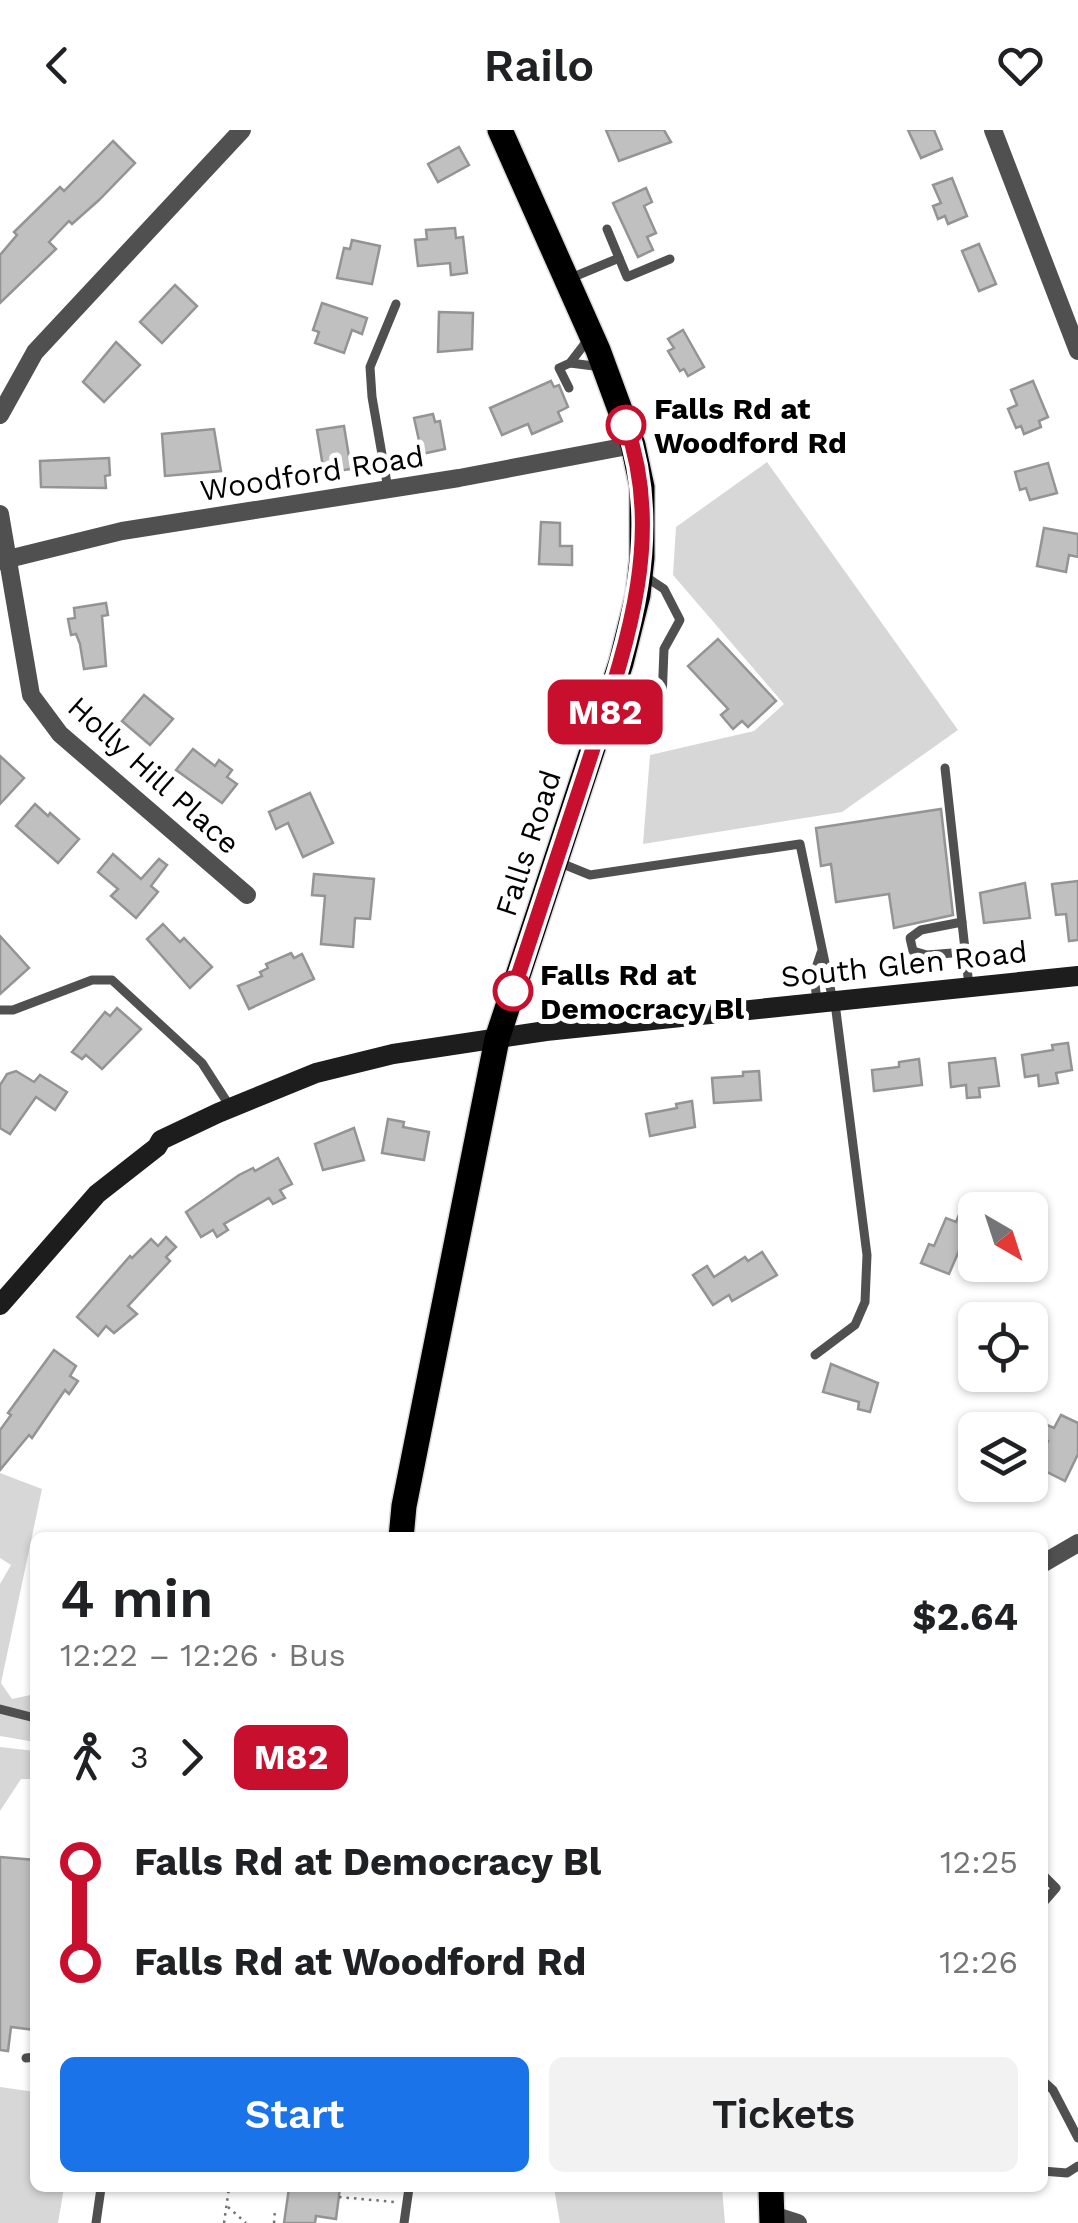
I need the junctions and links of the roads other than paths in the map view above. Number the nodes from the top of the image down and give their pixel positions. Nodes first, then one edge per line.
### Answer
1 (242, 130) edge
2 (500, 130) edge
3 (993, 130) edge
4 (607, 229) dead end
5 (619, 258) junction
6 (670, 258) dead end
7 (567, 280) junction
8 (396, 304) dead end
9 (1072, 318) edge
10 (592, 335) junction
11 (1078, 351) edge
12 (570, 363) junction
13 (605, 368) junction
14 (569, 388) dead end
15 (0, 415) edge
16 (633, 445) junction
17 (388, 490) junction
18 (0, 514) edge
19 (4, 559) edge
20 (640, 573) junction
21 (595, 742) junction
22 (945, 768) dead end
23 (556, 861) junction
24 (247, 894) dead end
25 (962, 922) junction
26 (965, 952) junction
27 (821, 953) junction
28 (1078, 976) edge
29 (969, 986) junction
30 (828, 1001) junction
31 (0, 1010) edge
32 (497, 1039) junction
33 (231, 1108) junction
34 (0, 1305) edge
35 (815, 1355) dead end
36 (402, 1532) edge
37 (1078, 1543) edge
38 (1048, 1560) edge
39 (0, 1709) edge
40 (30, 1717) edge
41 (1048, 2086) edge
42 (1078, 2138) edge
43 (1078, 2166) edge
44 (1048, 2171) edge
45 (101, 2192) edge
46 (408, 2192) edge
47 (772, 2192) edge
48 (781, 2220) edge
49 (96, 2223) edge
50 (404, 2223) edge

1 - 15 street
2 - 7 main road, Falls Road
3 - 9 street
4 - 5 lane
5 - 6 lane
5 - 7 lane
7 - 10 main road, Falls Road
8 - 17 lane
9 - 11 street
10 - 12 lane
10 - 13 main road, Falls Road
12 - 13 lane
12 - 14 lane
13 - 16 main road, Falls Road
16 - 17 street, Woodford Road
16 - 20 main road, Falls Road
17 - 19 street, Woodford Road
18 - 19 street, Holly Hill Place
19 - 24 street, Holly Hill Place
20 - 21 main road, Falls Road
20 - 21 lane
21 - 23 main road, Falls Road
22 - 25 lane
23 - 27 lane
23 - 32 main road, Falls Road
25 - 26 lane
25 - 26 lane
26 - 29 lane
27 - 30 lane
27 - 30 lane
28 - 29 main road, South Glen Road
29 - 30 main road, South Glen Road
30 - 32 main road, South Glen Road
30 - 35 lane
31 - 33 lane
32 - 33 main road, South Glen Road
32 - 36 main road, Falls Road
33 - 34 main road, South Glen Road
37 - 38 street
39 - 40 lane
41 - 42 lane
43 - 44 lane
45 - 49 lane
46 - 50 lane
47 - 48 main road

